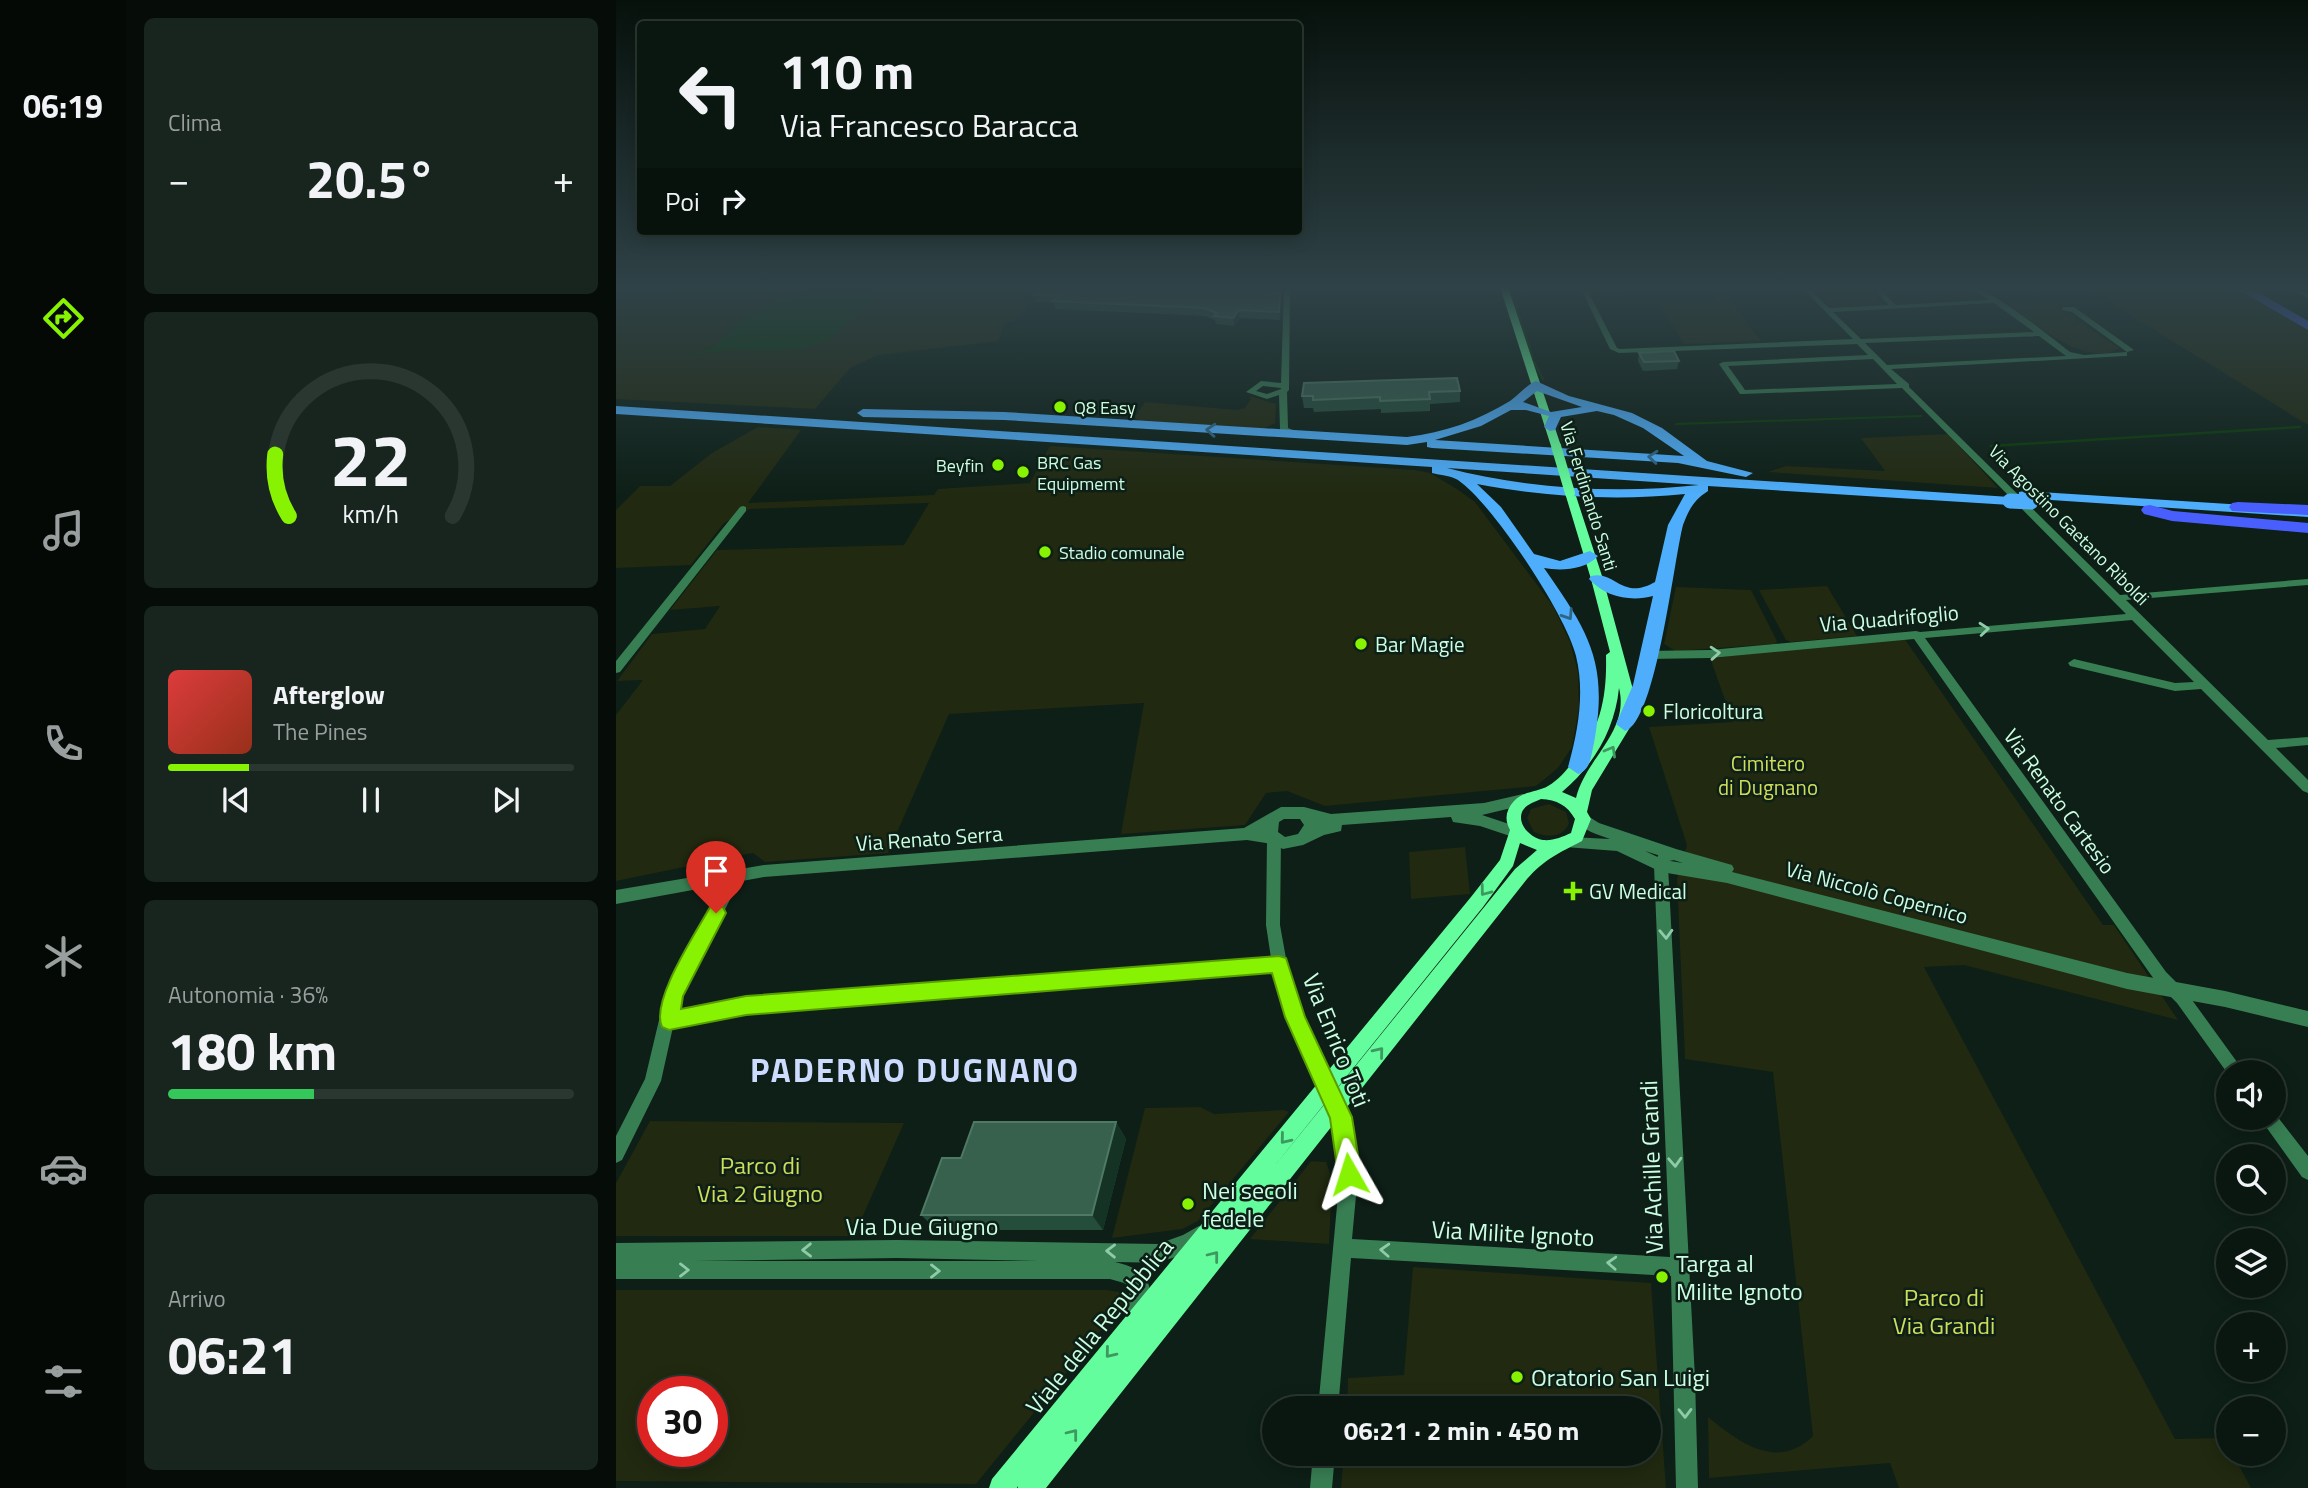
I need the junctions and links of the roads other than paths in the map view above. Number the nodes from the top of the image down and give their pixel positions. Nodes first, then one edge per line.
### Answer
1 (1285, 356) edge
2 (1527, 356) edge
3 (2081, 356) edge
4 (2093, 356) edge
5 (1876, 357) joint
6 (2084, 357) junction
7 (1723, 364) joint
8 (1887, 367) junction
9 (1284, 375) junction
10 (1271, 382) junction
11 (1536, 385) junction
12 (1906, 386) junction
13 (1283, 389) junction
14 (1267, 397) junction
15 (616, 404) edge
16 (637, 405) junction
17 (1282, 406) junction
18 (1504, 407) junction
19 (616, 410) edge
20 (1545, 413) junction
21 (1484, 418) junction
22 (1282, 424) junction
23 (1550, 427) junction
24 (1250, 432) junction
25 (1298, 435) junction
26 (1352, 439) junction
27 (1528, 448) junction
28 (1591, 452) junction
29 (1388, 460) junction
30 (1702, 463) junction
31 (1464, 480) junction
32 (1842, 483) junction
33 (1783, 486) junction
34 (1706, 487) junction
35 (1564, 490) junction
36 (1615, 492) junction
37 (2017, 498) junction
38 (2190, 506) joint
39 (743, 509) dead end
40 (1496, 510) junction
41 (2150, 510) junction
42 (2308, 512) edge
43 (2308, 520) edge
44 (1674, 528) junction
45 (2308, 528) edge
46 (1590, 556) junction
47 (1530, 558) junction
48 (1597, 579) junction
49 (2308, 582) edge
50 (1662, 585) junction
51 (2117, 598) junction
52 (2135, 616) junction
53 (1916, 634) junction
54 (1611, 636) junction
55 (1647, 655) junction
56 (2074, 663) dead end
57 (616, 669) edge
58 (2204, 685) junction
59 (1625, 724) junction
60 (2308, 741) edge
61 (2264, 745) junction
62 (1578, 767) junction
63 (2308, 788) edge
64 (1547, 794) junction
65 (1523, 800) junction
66 (1581, 815) junction
67 (1308, 816) junction
68 (1516, 832) junction
69 (1272, 833) junction
70 (1308, 835) junction
71 (1290, 844) junction
72 (1561, 845) junction
73 (1274, 858) junction
74 (1668, 861) junction
75 (736, 874) junction
76 (616, 897) edge
77 (1279, 964) junction
78 (2174, 990) junction
79 (2308, 1020) edge
80 (669, 1021) junction
81 (2308, 1027) edge
82 (2227, 1060) edge
83 (1332, 1096) junction
84 (2279, 1130) edge
85 (616, 1154) edge
86 (2308, 1171) edge
87 (1219, 1220) junction
88 (1343, 1248) junction
89 (616, 1252) edge
90 (1680, 1267) junction
91 (616, 1270) edge
92 (1134, 1323) junction
93 (1329, 1396) edge
94 (1323, 1466) edge
95 (1001, 1488) edge
96 (1030, 1488) edge
97 (1321, 1488) edge
98 (1687, 1488) edge

1 - 9 street
2 - 11 main road, Via Ferdinando Santi
3 - 6 street
4 - 6 street
5 - 7 street
5 - 8 street, Via Agostino Gaetano Riboldi
6 - 8 street
7 - 12 street
8 - 12 street, Via Agostino Gaetano Riboldi
9 - 10 street
9 - 13 street
10 - 13 street
10 - 14 street
11 - 18 highway
11 - 20 main road, Via Ferdinando Santi
11 - 30 highway
12 - 51 street, Via Agostino Gaetano Riboldi
13 - 14 street
13 - 17 street
14 - 17 street
15 - 16 highway
24 -> 16 highway
16 - 32 highway
17 - 22 street
18 - 20 highway
18 - 21 highway
19 - 29 highway
20 - 23 main road, Via Ferdinando Santi
21 - 26 highway
21 - 27 highway
22 - 24 street
22 - 25 street
23 - 28 highway
23 - 35 main road, Via Ferdinando Santi, bridge
24 - 25 highway
25 - 26 highway
26 - 27 highway
27 - 28 highway
30 -> 28 highway
29 - 31 highway
29 - 33 highway
30 - 32 highway
31 - 35 highway
31 - 40 highway
32 - 37 highway
33 - 34 highway
33 - 37 highway
34 - 36 highway
34 - 44 highway
35 - 36 highway
35 - 40 highway
35 - 46 main road, Via Ferdinando Santi
36 - 44 highway
37 - 38 highway
37 - 41 highway
38 - 42 highway
39 - 57 street
40 - 47 highway
41 - 43 highway
41 - 45 highway
44 - 50 highway
46 - 47 highway
46 - 48 main road, Via Ferdinando Santi
47 -> 62 highway
48 - 50 highway
48 - 54 main road, Via Ferdinando Santi
49 - 51 street
50 - 55 highway
51 - 52 street, Via Agostino Gaetano Riboldi
53 -> 52 street, Via Quadrifoglio
52 - 58 street, Via Agostino Gaetano Riboldi
55 -> 53 street, Via Quadrifoglio
53 - 78 street, Via Renato Cartesio
54 - 59 main road
54 - 62 main road
55 - 59 highway
56 - 58 street
58 - 61 street, Via Agostino Gaetano Riboldi
66 -> 59 main road
60 - 61 street
61 - 63 street, Via Agostino Gaetano Riboldi
62 - 64 main road
64 - 65 main road
64 - 66 main road
65 - 67 street
65 - 68 main road
66 - 72 main road
66 - 74 street, Via Niccolò Copernico
67 - 69 street
67 - 70 street
68 - 70 street
68 - 72 main road
68 -> 83 main road, Viale della Repubblica
69 - 71 street
69 - 73 street, Via Enrico Toti
69 - 75 street, Via Renato Serra
70 - 71 street
71 - 73 street
72 - 74 street, Via Niccolò Copernico
83 -> 72 main road, Viale della Repubblica
73 - 77 street, Via Enrico Toti
74 - 78 street, Via Niccolò Copernico
74 -> 90 street, Via Achille Grandi
75 - 76 street, Via Renato Serra
75 - 80 street
77 - 80 street
77 - 83 street, Via Enrico Toti
78 - 79 street, Via Niccolò Copernico
78 - 81 street, Via Niccolò Copernico
78 - 82 street, Via Renato Cartesio
80 - 85 street
83 -> 87 main road, Viale della Repubblica
83 - 88 street, Via Enrico Toti
96 -> 83 main road, Viale della Repubblica
84 - 86 street
87 -> 89 street, Via Due Giugno
87 - 92 main road, Viale della Repubblica
90 -> 88 street, Via Milite Ignoto
88 - 93 street, Via Enrico Toti
90 -> 98 street, Via Achille Grandi
91 -> 92 street, Via Due Giugno
92 -> 95 main road, Viale della Repubblica
94 - 97 street

